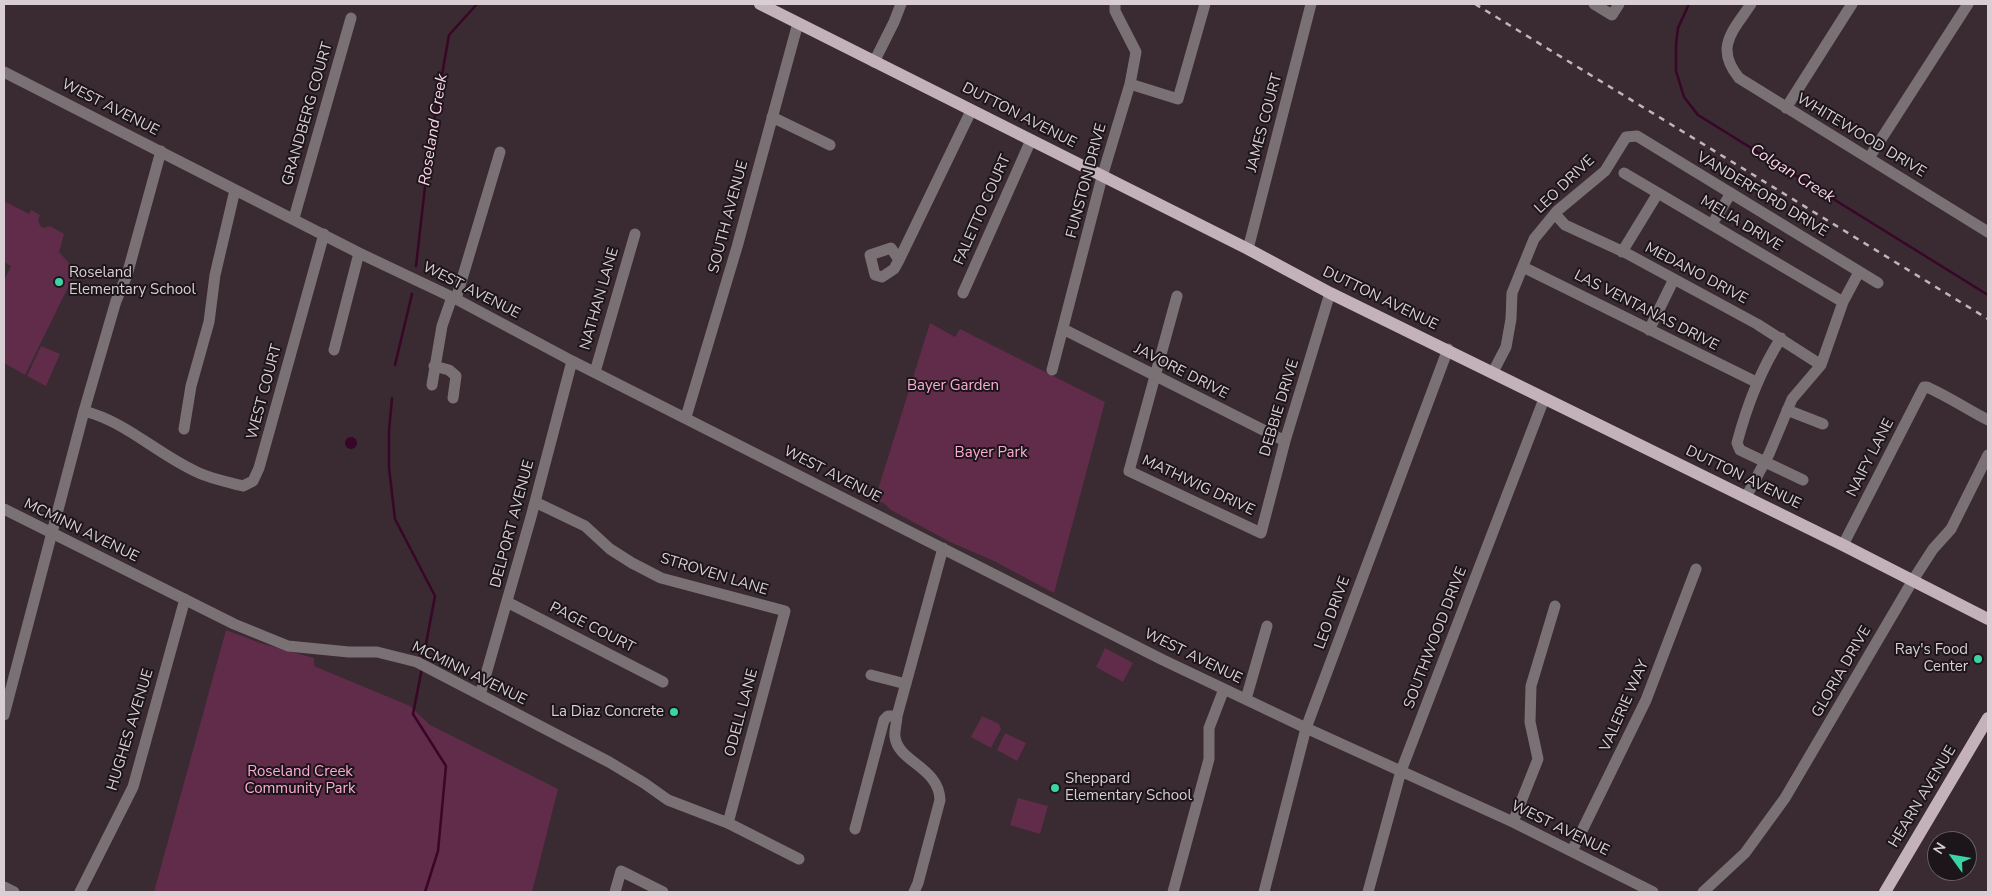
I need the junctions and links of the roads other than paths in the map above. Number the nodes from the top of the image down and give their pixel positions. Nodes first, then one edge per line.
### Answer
1 (760, 4) edge
2 (901, 4) edge
3 (1115, 4) edge
4 (1205, 4) edge
5 (1311, 4) edge
6 (1594, 4) edge
7 (1619, 4) edge
8 (1751, 4) edge
9 (1852, 4) edge
10 (1968, 4) edge
11 (351, 18) dead end
12 (798, 23) junction
13 (874, 62) junction
14 (4, 72) edge
15 (1130, 84) junction
16 (1786, 108) junction
17 (971, 111) junction
18 (772, 117) junction
19 (1629, 136) joint
20 (1030, 140) junction
21 (830, 145) dead end
22 (161, 151) junction
23 (500, 152) dead end
24 (1869, 158) junction
25 (1624, 173) dead end
26 (1102, 177) junction
27 (235, 190) junction
28 (1658, 193) junction
29 (1731, 193) junction
30 (1555, 214) junction
31 (294, 218) junction
32 (1712, 224) junction
33 (1988, 232) edge
34 (324, 234) junction
35 (635, 234) dead end
36 (1248, 249) junction
37 (1622, 252) junction
38 (359, 253) junction
39 (899, 260) dead end
40 (1523, 267) junction
41 (1859, 272) junction
42 (1674, 279) junction
43 (1878, 283) dead end
44 (963, 293) dead end
45 (1330, 293) junction
46 (1177, 296) dead end
47 (454, 298) junction
48 (1843, 302) junction
49 (1063, 329) junction
50 (1649, 330) junction
51 (1781, 338) junction
52 (1448, 349) junction
53 (334, 350) dead end
54 (572, 361) junction
55 (1821, 365) junction
56 (434, 366) junction
57 (1052, 370) dead end
58 (595, 372) junction
59 (1493, 372) junction
60 (1155, 375) junction
61 (1756, 382) junction
62 (432, 385) dead end
63 (453, 398) dead end
64 (1544, 399) junction
65 (1787, 410) junction
66 (84, 411) junction
67 (686, 417) junction
68 (1988, 420) edge
69 (1823, 424) dead end
70 (184, 429) dead end
71 (1285, 441) junction
72 (1988, 455) edge
73 (1764, 462) junction
74 (1803, 480) dead end
75 (1746, 497) junction
76 (535, 502) junction
77 (4, 509) edge
78 (52, 532) junction
79 (1260, 533) joint
80 (1843, 545) junction
81 (943, 548) junction
82 (1696, 569) dead end
83 (1913, 580) junction
84 (185, 599) junction
85 (507, 602) junction
86 (1555, 606) dead end
87 (785, 612) joint
88 (1988, 619) edge
89 (1267, 626) dead end
90 (871, 675) dead end
91 (663, 682) dead end
92 (906, 684) junction
93 (1224, 689) junction
94 (480, 695) junction
95 (1246, 700) junction
96 (4, 714) edge
97 (897, 716) junction
98 (1988, 718) edge
99 (1306, 728) junction
100 (1402, 771) junction
101 (1513, 822) junction
102 (728, 823) junction
103 (855, 829) dead end
104 (1572, 851) junction
105 (800, 859) dead end
106 (4, 887) edge
107 (14, 892) edge
108 (80, 892) edge
109 (615, 892) edge
110 (663, 892) edge
111 (914, 892) edge
112 (1173, 892) edge
113 (1264, 892) edge
114 (1368, 892) edge
115 (1653, 892) edge
116 (1703, 892) edge
117 (1885, 892) edge

1 - 12 main road, DUTTON AVENUE
2 - 13 street
3 - 15 street, FUNSTON DRIVE
4 - 15 street
5 - 36 street, JAMES COURT
6 - 7 street
8 - 16 street, WHITEWOOD DRIVE
9 - 16 street
10 - 24 street
11 - 31 street, GRANDBERG COURT
12 - 13 main road, DUTTON AVENUE
12 - 18 street, SOUTH AVENUE
13 - 17 main road, DUTTON AVENUE
14 - 22 street, WEST AVENUE
15 - 26 street, FUNSTON DRIVE
16 - 24 street, WHITEWOOD DRIVE
17 - 20 main road, DUTTON AVENUE
17 - 39 street
18 - 21 street
18 - 67 street, SOUTH AVENUE
19 - 29 street, VANDERFORD DRIVE
19 - 30 street, LEO DRIVE
20 - 26 main road, DUTTON AVENUE
20 - 44 street, FALETTO COURT
22 - 27 street, WEST AVENUE
22 - 66 street
23 - 47 street
24 - 33 street, WHITEWOOD DRIVE
25 - 28 street, MELIA DRIVE
26 - 36 main road, DUTTON AVENUE
26 - 49 street, FUNSTON DRIVE
27 - 31 street, WEST AVENUE
27 - 70 street
28 - 32 street, MELIA DRIVE
28 - 37 street
29 - 32 street
29 - 41 street, VANDERFORD DRIVE
30 - 37 street, MEDANO DRIVE
30 - 40 street, LEO DRIVE
31 - 34 street, WEST AVENUE
32 - 48 street, MELIA DRIVE
34 - 38 street, WEST AVENUE
34 - 66 street, WEST COURT
35 - 58 street, NATHAN LANE
36 - 45 main road, DUTTON AVENUE
37 - 42 street, MEDANO DRIVE
38 - 47 street, WEST AVENUE
38 - 53 street
40 - 50 street, LAS VENTANAS DRIVE
40 - 59 street, LEO DRIVE
41 - 43 street, VANDERFORD DRIVE
41 - 48 street
42 - 50 street
42 - 51 street, MEDANO DRIVE
45 - 52 main road, DUTTON AVENUE
45 - 71 street, DEBBIE DRIVE
46 - 60 street
47 - 54 street, WEST AVENUE
47 - 56 street
48 - 55 street
49 - 57 street, FUNSTON DRIVE
49 - 60 street, JAVORE DRIVE
50 - 61 street, LAS VENTANAS DRIVE
51 - 55 street, MEDANO DRIVE
51 - 61 street
52 - 59 main road, DUTTON AVENUE
52 - 99 street, LEO DRIVE
54 - 58 street, WEST AVENUE
54 - 76 street, DELPORT AVENUE
55 - 65 street
56 - 62 street
56 - 63 street
58 - 67 street, WEST AVENUE
59 - 64 main road, DUTTON AVENUE
60 - 71 street, JAVORE DRIVE
60 - 79 street, MATHWIG DRIVE
61 - 73 street
64 - 75 main road, DUTTON AVENUE
64 - 100 street, SOUTHWOOD DRIVE
65 - 69 street
65 - 73 street
66 - 78 street
67 - 81 street, WEST AVENUE
68 - 80 street, NAIFY LANE
71 - 79 street, DEBBIE DRIVE
72 - 83 street, GLORIA DRIVE
73 - 74 street
73 - 75 street
75 - 80 main road, DUTTON AVENUE
76 - 85 street, DELPORT AVENUE
76 - 87 street, STROVEN LANE
77 - 78 street, MCMINN AVENUE
78 - 84 street, MCMINN AVENUE
78 - 96 street
80 - 83 main road, DUTTON AVENUE
81 - 92 street
81 - 93 street, WEST AVENUE
82 - 104 street, VALERIE WAY
83 - 88 main road, DUTTON AVENUE
83 - 116 street, GLORIA DRIVE
84 - 94 street, MCMINN AVENUE
84 - 108 street, HUGHES AVENUE
85 - 91 street, PAGE COURT
85 - 94 street, DELPORT AVENUE
86 - 101 street
87 - 102 street, ODELL LANE
89 - 95 street
90 - 92 street
92 - 97 street
93 - 95 street, WEST AVENUE
93 - 112 street
94 - 102 street, MCMINN AVENUE
95 - 99 street, WEST AVENUE
97 - 103 street
97 - 111 street
98 - 117 main road, HEARN AVENUE
99 - 100 street, WEST AVENUE
99 - 113 street, LEO DRIVE
100 - 101 street, WEST AVENUE
100 - 114 street, SOUTHWOOD DRIVE
101 - 104 street, WEST AVENUE
102 - 105 street, MCMINN AVENUE
104 - 115 street, WEST AVENUE
106 - 107 street
109 - 110 street

